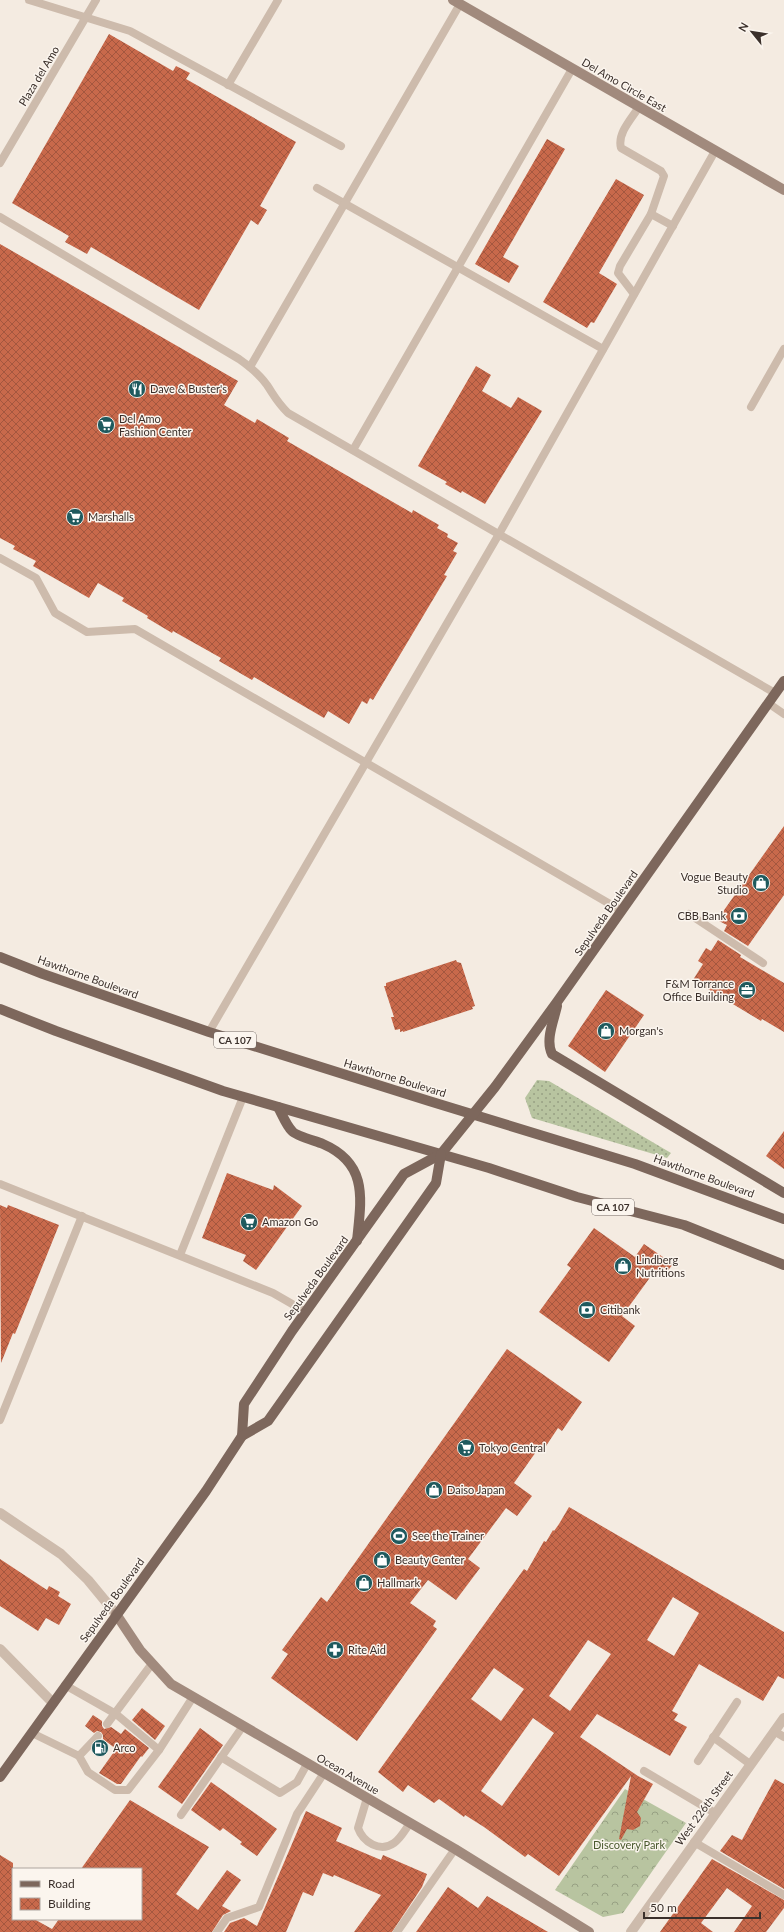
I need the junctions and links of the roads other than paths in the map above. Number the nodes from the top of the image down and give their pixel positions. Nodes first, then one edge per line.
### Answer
1 (29, 0) edge
2 (96, 0) edge
3 (278, 0) edge
4 (456, 2) edge
5 (86, 17) junction
6 (572, 69) junction
7 (228, 85) junction
8 (639, 107) junction
9 (341, 146) dead end
10 (715, 151) junction
11 (0, 162) edge
12 (316, 188) dead end
13 (784, 190) edge
14 (344, 204) junction
15 (651, 214) junction
16 (0, 217) edge
17 (673, 226) junction
18 (458, 268) junction
19 (634, 294) junction
20 (603, 349) junction
21 (784, 349) edge
22 (250, 367) junction
23 (751, 407) dead end
24 (353, 450) junction
25 (499, 534) junction
26 (0, 558) edge
27 (784, 681) edge
28 (775, 693) junction
29 (768, 703) junction
30 (784, 714) edge
31 (366, 761) junction
32 (622, 911) junction
33 (689, 914) dead end
34 (0, 957) edge
35 (763, 963) dead end
36 (557, 1002) junction
37 (0, 1009) edge
38 (209, 1032) junction
39 (243, 1097) junction
40 (278, 1107) junction
41 (473, 1114) junction
42 (441, 1154) junction
43 (0, 1184) edge
44 (784, 1194) edge
45 (82, 1216) junction
46 (784, 1219) edge
47 (357, 1242) junction
48 (180, 1255) junction
49 (784, 1265) edge
50 (306, 1312) junction
51 (0, 1420) edge
52 (242, 1436) junction
53 (0, 1513) edge
54 (116, 1614) junction
55 (0, 1648) edge
56 (151, 1665) junction
57 (65, 1685) junction
58 (193, 1697) junction
59 (737, 1702) dead end
60 (53, 1703) junction
61 (116, 1714) junction
62 (784, 1718) edge
63 (107, 1724) dead end
64 (243, 1726) junction
65 (774, 1731) junction
66 (32, 1733) junction
67 (98, 1736) dead end
68 (713, 1737) junction
69 (784, 1737) edge
70 (159, 1750) junction
71 (79, 1756) junction
72 (221, 1758) junction
73 (698, 1762) dead end
74 (307, 1764) junction
75 (750, 1764) junction
76 (644, 1771) dead end
77 (324, 1774) junction
78 (0, 1777) edge
79 (367, 1798) junction
80 (715, 1813) junction
81 (181, 1815) dead end
82 (410, 1823) junction
83 (694, 1842) junction
84 (455, 1849) junction
85 (784, 1895) edge
86 (217, 1932) edge
87 (397, 1932) edge
88 (589, 1932) edge
89 (630, 1932) edge

1 - 5 lane
2 - 5 lane, Plaza del Amo
3 - 7 lane
4 - 6 street, Del Amo Circle East
4 - 14 lane
5 - 7 lane
5 - 11 lane, Plaza del Amo
6 - 8 street, Del Amo Circle East
6 - 18 lane
7 - 9 lane
8 - 10 street, Del Amo Circle East
8 - 15 lane
10 - 13 street, Del Amo Circle East
10 - 17 lane
12 - 14 lane
14 - 18 lane
14 - 22 lane
15 - 17 lane
15 - 19 lane
16 - 22 lane
17 - 19 lane
18 - 20 lane
18 - 24 lane
19 - 20 lane
20 - 25 lane
21 - 23 lane
22 - 24 lane
24 - 25 lane
25 - 28 lane
25 - 31 lane
26 - 31 lane
27 - 28 main road, Sepulveda Boulevard
28 - 29 main road, Sepulveda Boulevard
29 - 30 lane
29 - 32 main road, Sepulveda Boulevard
31 - 32 lane
31 - 38 lane
32 - 36 main road, Sepulveda Boulevard
33 - 35 lane
34 - 38 main road, Hawthorne Boulevard / CA 107
36 - 41 main road, Sepulveda Boulevard
36 - 44 main road
37 - 39 main road, CA 107
38 - 41 main road, Hawthorne Boulevard / CA 107
39 - 40 main road, CA 107
39 - 48 lane
40 - 42 main road, CA 107
40 - 47 main road
41 - 42 main road, Sepulveda Boulevard
41 - 46 main road, Hawthorne Boulevard / CA 107
42 - 47 main road, Sepulveda Boulevard
42 - 49 main road, CA 107
42 - 52 main road, Sepulveda Boulevard
43 - 45 lane
45 - 48 lane
45 - 51 lane
47 - 50 main road, Sepulveda Boulevard
48 - 50 lane
50 - 52 main road, Sepulveda Boulevard
52 - 54 main road, Sepulveda Boulevard
53 - 54 street
54 - 56 street, Ocean Avenue
54 - 57 main road, Sepulveda Boulevard
55 - 60 street
56 - 58 street, Ocean Avenue
56 - 61 lane
57 - 60 main road, Sepulveda Boulevard
57 - 61 lane
58 - 64 street, Ocean Avenue
58 - 70 lane
59 - 68 lane
60 - 66 main road, Sepulveda Boulevard
61 - 63 lane
61 - 70 lane
62 - 65 street, West 226th Street
64 - 72 lane
64 - 74 street, Ocean Avenue
65 - 69 lane
65 - 75 street, West 226th Street
66 - 71 lane
66 - 78 main road, Sepulveda Boulevard
67 - 71 lane
68 - 73 lane
68 - 75 lane
70 - 71 lane
72 - 74 lane
72 - 81 lane
74 - 77 street, Ocean Avenue
75 - 80 street, West 226th Street
76 - 80 lane
77 - 79 street, Ocean Avenue
77 - 86 lane
79 - 82 street, Ocean Avenue
79 - 82 lane
80 - 83 street, West 226th Street
82 - 84 street, Ocean Avenue
83 - 85 lane
83 - 89 street, West 226th Street
84 - 87 lane
84 - 88 street, Ocean Avenue

